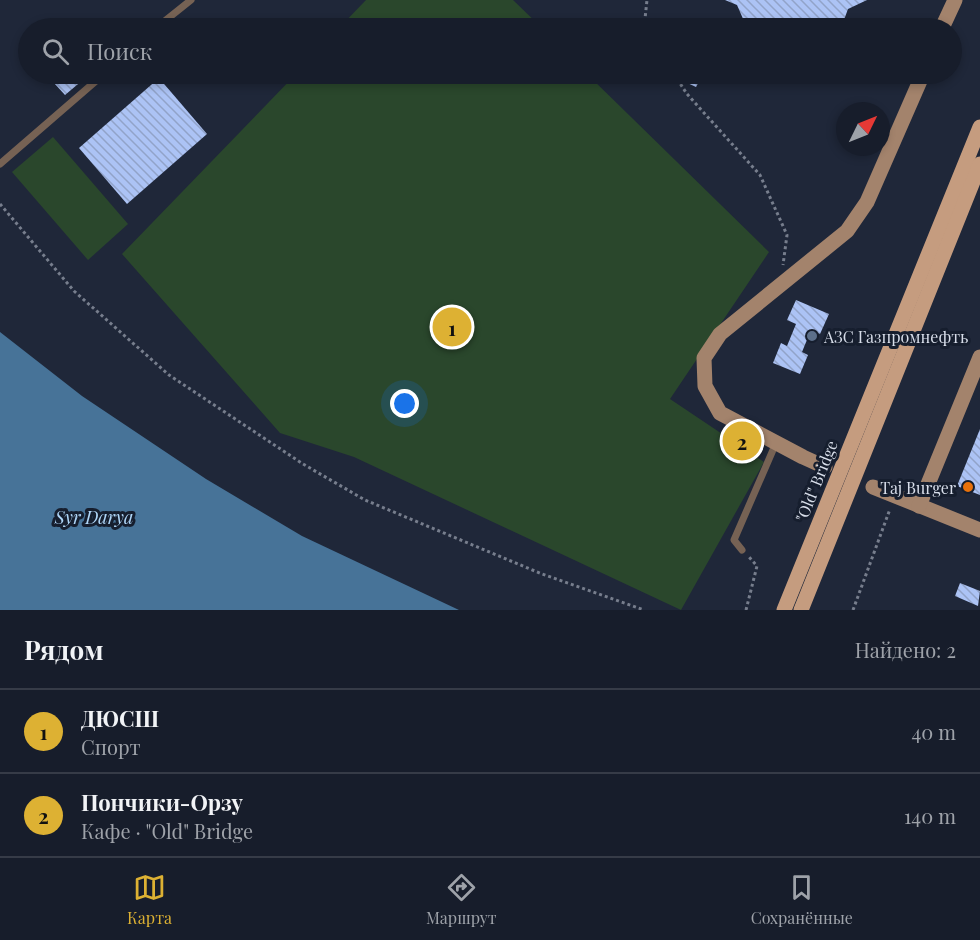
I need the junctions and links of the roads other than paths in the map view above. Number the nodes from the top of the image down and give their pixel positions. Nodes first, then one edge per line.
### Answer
1 (190, 0) edge
2 (955, 0) edge
3 (168, 18) edge
4 (947, 18) edge
5 (92, 84) edge
6 (919, 84) edge
7 (980, 127) edge
8 (0, 164) edge
9 (980, 164) edge
10 (980, 357) edge
11 (889, 368) junction
12 (776, 443) junction
13 (825, 467) dead end
14 (873, 487) dead end
15 (919, 506) junction
16 (980, 530) edge
17 (742, 550) road end
18 (784, 610) edge
19 (801, 610) edge

1 - 3 lane
2 - 4 main road
5 - 8 lane
6 - 12 main road
7 - 11 main road
9 - 11 main road
10 - 15 main road
11 - 18 main road, "Old" Bridge
11 - 19 main road, "Old" Bridge
12 - 13 main road
12 - 17 lane
14 - 15 main road
15 - 16 main road

